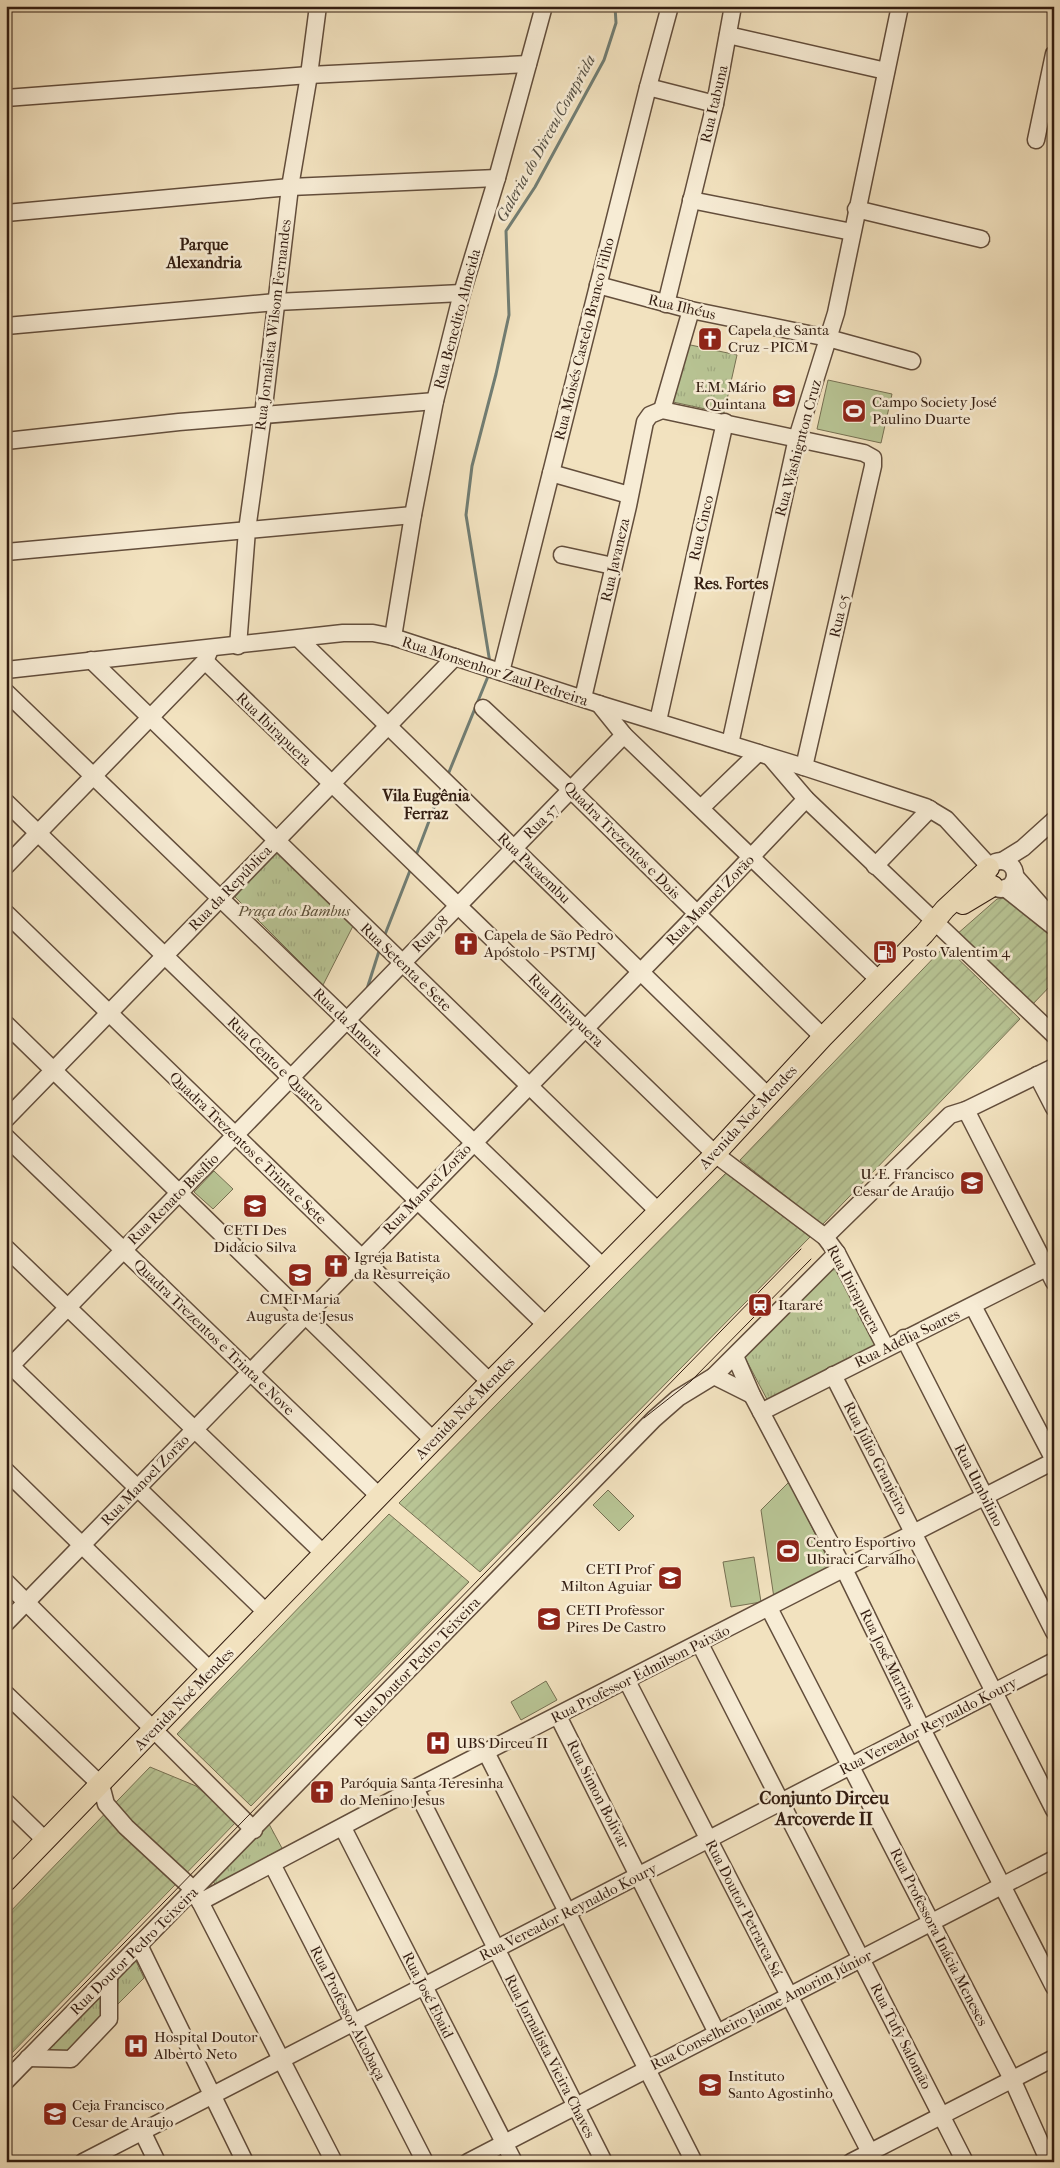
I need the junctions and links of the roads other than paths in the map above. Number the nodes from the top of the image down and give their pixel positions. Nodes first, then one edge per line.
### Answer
1 (318, 6) edge
2 (544, 6) edge
3 (670, 6) edge
4 (733, 6) edge
5 (900, 6) edge
6 (728, 35) junction
7 (1054, 54) edge
8 (528, 64) junction
9 (886, 71) junction
10 (309, 75) junction
11 (648, 87) junction
12 (6, 98) edge
13 (714, 104) junction
14 (1036, 140) dead end
15 (497, 178) junction
16 (290, 187) junction
17 (691, 200) junction
18 (856, 209) junction
19 (6, 213) edge
20 (852, 232) junction
21 (981, 239) dead end
22 (598, 285) junction
23 (462, 293) junction
24 (276, 302) junction
25 (666, 304) junction
26 (691, 310) junction
27 (6, 326) edge
28 (828, 338) junction
29 (912, 361) dead end
30 (435, 401) junction
31 (662, 410) junction
32 (263, 415) junction
33 (725, 422) junction
34 (797, 438) junction
35 (6, 441) edge
36 (551, 473) junction
37 (629, 495) junction
38 (413, 515) junction
39 (246, 530) junction
40 (6, 552) edge
41 (562, 555) dead end
42 (613, 566) junction
43 (392, 637) junction
44 (299, 639) junction
45 (238, 646) junction
46 (208, 655) junction
47 (455, 657) junction
48 (91, 660) junction
49 (6, 670) edge
50 (494, 670) junction
51 (6, 692) edge
52 (591, 701) junction
53 (483, 708) dead end
54 (149, 718) junction
55 (658, 721) junction
56 (388, 725) junction
57 (624, 735) junction
58 (730, 744) junction
59 (764, 755) junction
60 (804, 767) junction
61 (94, 775) junction
62 (332, 783) junction
63 (571, 790) junction
64 (806, 799) junction
65 (6, 802) edge
66 (701, 808) junction
67 (930, 809) junction
68 (1054, 820) edge
69 (1054, 829) edge
70 (38, 833) junction
71 (276, 841) junction
72 (514, 848) junction
73 (751, 856) junction
74 (6, 866) edge
75 (875, 866) junction
76 (1001, 873) junction
77 (220, 898) junction
78 (458, 906) junction
79 (6, 913) edge
80 (696, 915) junction
81 (1054, 925) edge
82 (931, 927) junction
83 (164, 956) junction
84 (402, 962) junction
85 (640, 972) junction
86 (879, 980) junction
87 (109, 1013) junction
88 (346, 1019) junction
89 (6, 1024) edge
90 (584, 1028) junction
91 (1054, 1035) edge
92 (823, 1037) junction
93 (1054, 1067) edge
94 (53, 1070) junction
95 (1037, 1075) junction
96 (291, 1077) junction
97 (529, 1086) junction
98 (768, 1096) junction
99 (1054, 1108) edge
100 (966, 1110) junction
101 (6, 1119) edge
102 (6, 1136) edge
103 (235, 1136) junction
104 (473, 1142) junction
105 (714, 1154) junction
106 (180, 1193) junction
107 (418, 1200) junction
108 (657, 1210) junction
109 (825, 1237) junction
110 (6, 1248) edge
111 (124, 1249) junction
112 (837, 1253) junction
113 (361, 1258) junction
114 (603, 1267) junction
115 (1051, 1271) edge
116 (974, 1306) junction
117 (67, 1307) junction
118 (305, 1315) junction
119 (546, 1325) junction
120 (904, 1338) junction
121 (886, 1348) junction
122 (735, 1356) junction
123 (8, 1366) edge
124 (250, 1372) junction
125 (834, 1374) junction
126 (714, 1376) junction
127 (490, 1382) junction
128 (752, 1395) junction
129 (761, 1412) junction
130 (194, 1430) junction
131 (433, 1440) junction
132 (1054, 1460) edge
133 (6, 1471) edge
134 (139, 1487) junction
135 (379, 1496) junction
136 (984, 1496) junction
137 (914, 1533) junction
138 (82, 1545) junction
139 (324, 1554) junction
140 (844, 1570) junction
141 (6, 1582) edge
142 (27, 1602) junction
143 (769, 1608) junction
144 (267, 1613) junction
145 (6, 1623) edge
146 (1054, 1632) edge
147 (700, 1644) junction
148 (1054, 1661) edge
149 (212, 1671) junction
150 (627, 1681) junction
151 (994, 1692) junction
152 (6, 1694) edge
153 (558, 1716) junction
154 (922, 1729) junction
155 (153, 1730) junction
156 (486, 1752) junction
157 (851, 1766) junction
158 (101, 1785) junction
159 (415, 1788) junction
160 (6, 1802) edge
161 (781, 1802) junction
162 (1054, 1810) edge
163 (343, 1828) junction
164 (254, 1830) junction
165 (709, 1839) junction
166 (46, 1841) junction
167 (1054, 1859) edge
168 (272, 1864) junction
169 (639, 1875) junction
170 (6, 1881) edge
171 (1002, 1886) junction
172 (197, 1896) junction
173 (567, 1912) junction
174 (932, 1922) junction
175 (139, 1945) junction
176 (495, 1949) junction
177 (861, 1959) junction
178 (109, 1976) junction
179 (424, 1986) junction
180 (1054, 1987) edge
181 (789, 1996) junction
182 (353, 2022) junction
183 (717, 2033) junction
184 (28, 2058) junction
185 (1054, 2058) edge
186 (281, 2059) junction
187 (647, 2069) junction
188 (1012, 2079) junction
189 (6, 2081) edge
190 (211, 2096) junction
191 (575, 2105) junction
192 (941, 2115) junction
193 (142, 2131) junction
194 (504, 2143) junction
195 (872, 2157) edge
196 (83, 2162) edge
197 (157, 2162) edge
198 (245, 2162) edge
199 (334, 2162) edge
200 (425, 2162) edge
201 (468, 2162) edge
202 (514, 2162) edge
203 (604, 2162) edge
204 (694, 2162) edge
205 (851, 2162) edge
206 (965, 2162) edge
207 (1049, 2162) edge

1 - 10 street, Rua Jornalista Wilsom Fernandes
2 - 8 street, Rua Benedito Almeida
3 - 11 street, Rua Moisés Castelo Branco Filho
4 - 6 street, Rua Itabuna
5 - 9 street, Rua Washignton Cruz
6 - 9 street
6 - 13 street, Rua Itabuna
7 - 14 street
8 - 10 street
8 - 15 street, Rua Benedito Almeida
9 - 18 street, Rua Washignton Cruz
10 - 12 street
10 - 16 street, Rua Jornalista Wilsom Fernandes
11 - 13 street
11 - 22 street, Rua Moisés Castelo Branco Filho
13 - 17 street, Rua Itabuna
15 - 16 street
15 - 23 street, Rua Benedito Almeida
16 - 19 street
16 - 24 street, Rua Jornalista Wilsom Fernandes
17 - 20 street
17 - 25 street, Rua Itabuna
18 - 20 street, Rua Washignton Cruz
18 - 21 street
20 - 28 street, Rua Washignton Cruz
22 - 25 street, Rua Ilhéus
22 - 36 street, Rua Moisés Castelo Branco Filho
23 - 24 street
23 - 30 street, Rua Benedito Almeida
24 - 27 street
24 - 32 street, Rua Jornalista Wilsom Fernandes
25 - 26 street, Rua Ilhéus
26 - 28 street, Rua Ilhéus
26 - 31 street
28 - 29 street, Rua Ilhéus
28 - 34 street, Rua Washignton Cruz
30 - 32 street
30 - 38 street, Rua Benedito Almeida
31 - 33 street
31 - 37 street, Rua Javaneza
32 - 35 street
32 - 39 street, Rua Jornalista Wilsom Fernandes
33 - 34 street
33 - 55 street, Rua Cinco
34 - 58 street, Rua Washignton Cruz
34 - 60 street, Rua 05
36 - 37 street
36 - 50 street, Rua Moisés Castelo Branco Filho
37 - 42 street, Rua Javaneza
38 - 39 street
38 - 43 street, Rua Benedito Almeida
39 - 40 street
39 - 45 street, Rua Jornalista Wilsom Fernandes
41 - 42 street
42 - 52 street, Rua Javaneza
43 - 44 street, Rua Monsenhor Zaul Pedreira
43 - 47 street, Rua Monsenhor Zaul Pedreira
44 - 45 street, Rua Monsenhor Zaul Pedreira
44 - 56 street, Rua Pacaembu
45 - 46 street, Rua Monsenhor Zaul Pedreira
46 - 48 street, Rua Monsenhor Zaul Pedreira
46 - 54 street
46 - 62 street, Rua Ibirapuera
47 - 50 street, Rua Monsenhor Zaul Pedreira
47 - 56 street, Rua da República
48 - 49 street, Rua Monsenhor Zaul Pedreira
48 - 54 street, Rua Setenta e Sete
50 - 52 street, Rua Monsenhor Zaul Pedreira
51 - 61 street, Rua da Amora
52 - 55 street, Rua Monsenhor Zaul Pedreira
52 - 57 street
53 - 63 street, Quadra Trezentos e Dois
54 - 61 street
54 - 71 street, Rua Setenta e Sete
55 - 58 street, Rua Monsenhor Zaul Pedreira
56 - 62 street, Rua da República
56 - 72 street, Rua Pacaembu
57 - 63 street, Rua 57
57 - 66 street
58 - 59 street, Rua Monsenhor Zaul Pedreira
59 - 60 street, Rua Monsenhor Zaul Pedreira
59 - 64 street
59 - 66 street
60 - 67 street, Rua Monsenhor Zaul Pedreira
61 - 70 street
61 - 77 street, Rua da Amora
62 - 71 street, Rua da República
62 - 78 street, Rua Ibirapuera
63 - 72 street, Rua 57
63 - 80 street, Quadra Trezentos e Dois
64 - 73 street, Rua Manoel Zorão
64 - 75 street
65 - 70 street, Rua Cento e Quatro
66 - 73 street
67 - 75 street
67 - 76 street, Rua Monsenhor Zaul Pedreira
68 - 76 street, Avenida Noé Mendes
69 - 76 street, Avenida Noé Mendes
70 - 74 street
70 - 83 street, Rua Cento e Quatro
71 - 77 street, Rua da República
71 - 84 street, Rua Setenta e Sete
72 - 78 street, Rua 57
72 - 85 street, Rua Pacaembu
73 - 80 street, Rua Manoel Zorão
73 - 86 street
75 - 82 street
76 - 81 street, Rua Monsenhor Zaul Pedreira
76 - 82 main road, Avenida Noé Mendes
77 - 83 street, Rua da República
77 - 88 street, Rua da Amora
78 - 84 street, Rua 98
78 - 90 street, Rua Ibirapuera
79 - 87 street, Quadra Trezentos e Trinta e Sete
80 - 85 street, Rua Manoel Zorão
80 - 92 street, Quadra Trezentos e Dois
82 - 86 main road, Avenida Noé Mendes
82 - 91 street
83 - 87 street, Rua da República
83 - 96 street, Rua Cento e Quatro
84 - 88 street, Rua Renato Basílio
84 - 97 street, Rua Setenta e Sete
85 - 90 street, Rua Manoel Zorão
85 - 98 street, Rua Pacaembu
86 - 92 main road, Avenida Noé Mendes
87 - 94 street, Rua da República
87 - 103 street, Quadra Trezentos e Trinta e Sete
88 - 96 street, Rua Renato Basílio
88 - 104 street, Rua da Amora
89 - 94 street
90 - 97 street, Rua Manoel Zorão
90 - 105 street, Rua Ibirapuera
92 - 98 main road, Avenida Noé Mendes
93 - 95 street
94 - 101 street, Rua da República
94 - 106 street
95 - 99 street
95 - 100 street
96 - 103 street, Rua Renato Basílio
96 - 107 street, Rua Cento e Quatro
97 - 104 street, Rua Manoel Zorão
97 - 108 street, Rua Setenta e Sete
98 - 105 main road, Avenida Noé Mendes
100 - 109 street
100 - 115 street
102 - 111 street, Quadra Trezentos e Trinta e Nove
103 - 106 street, Rua Renato Basílio
103 - 113 street, Quadra Trezentos e Trinta e Sete
104 - 107 street, Rua Manoel Zorão
104 - 114 street, Rua da Amora
105 - 108 main road, Avenida Noé Mendes
105 - 109 street, Rua Ibirapuera
106 - 111 street, Rua Renato Basílio
106 - 118 street
107 - 113 street, Rua Manoel Zorão
107 - 119 street, Rua Cento e Quatro
108 - 114 main road, Avenida Noé Mendes
109 - 112 street, Rua Ibirapuera
110 - 117 street
111 - 117 street, Rua Renato Basílio
111 - 124 street, Quadra Trezentos e Trinta e Nove
112 - 121 street, Rua Ibirapuera
112 - 122 street, Rua Doutor Pedro Teixeira
113 - 118 street, Rua Manoel Zorão
113 - 127 street, Quadra Trezentos e Trinta e Sete
114 - 119 main road, Avenida Noé Mendes
115 - 116 street, Rua Adélia Soares
116 - 120 street, Rua Adélia Soares
116 - 132 street
117 - 123 street, Rua Renato Basílio
117 - 130 street
118 - 124 street, Rua Manoel Zorão
118 - 131 street
119 - 127 main road, Avenida Noé Mendes
120 - 121 street, Rua Adélia Soares
120 - 136 street, Rua Umbilino
121 - 125 street, Rua Adélia Soares
122 - 126 street, Rua Doutor Pedro Teixeira
122 - 128 street, Rua José Martins
123 - 134 street
124 - 130 street, Rua Manoel Zorão
124 - 135 street, Quadra Trezentos e Trinta e Nove
125 - 129 street, Rua Adélia Soares
125 - 137 street, Rua Júlio Granjeiro
126 - 128 street
126 - 164 street, Rua Doutor Pedro Teixeira
127 - 131 main road, Avenida Noé Mendes
128 - 129 street, Rua José Martins
129 - 140 street, Rua José Martins
130 - 134 street, Rua Manoel Zorão
130 - 139 street
131 - 135 main road, Avenida Noé Mendes
132 - 136 street, Rua Professor Edmilson Paixão
133 - 138 street
134 - 138 street, Rua Manoel Zorão
134 - 144 street
135 - 139 main road, Avenida Noé Mendes
136 - 137 street, Rua Professor Edmilson Paixão
136 - 146 street, Rua Umbilino
137 - 140 street, Rua Professor Edmilson Paixão
137 - 151 street, Rua Júlio Granjeiro
138 - 142 street, Rua Manoel Zorão
138 - 149 street
139 - 144 main road, Avenida Noé Mendes
140 - 143 street, Rua Professor Edmilson Paixão
140 - 154 street, Rua José Martins
141 - 142 street
142 - 145 street, Rua Manoel Zorão
142 - 155 street
143 - 147 street, Rua Professor Edmilson Paixão
143 - 157 street, Rua Professora Inácia Meneses
144 - 149 main road, Avenida Noé Mendes
147 - 150 street, Rua Professor Edmilson Paixão
147 - 161 street, Rua Tufy Salomão
148 - 151 street, Rua Vereador Reynaldo Koury
149 - 155 main road, Avenida Noé Mendes
150 - 153 street, Rua Professor Edmilson Paixão
150 - 165 street, Rua Doutor Petrarca Sá
151 - 154 street, Rua Vereador Reynaldo Koury
151 - 162 street, Rua Júlio Granjeiro
152 - 158 street
153 - 156 street, Rua Professor Edmilson Paixão
153 - 169 street, Rua Simon Bolivar
154 - 157 street, Rua Vereador Reynaldo Koury
154 - 171 street, Rua José Martins
155 - 158 main road, Avenida Noé Mendes
155 - 164 street
156 - 159 street, Rua Professor Edmilson Paixão
156 - 173 street
157 - 161 street, Rua Vereador Reynaldo Koury
157 - 174 street, Rua Professora Inácia Meneses
158 - 166 main road, Avenida Noé Mendes
158 - 172 street
159 - 163 street, Rua Professor Edmilson Paixão
159 - 176 street, Rua Jornalista Vieira Chaves
160 - 166 street
161 - 165 street, Rua Vereador Reynaldo Koury
161 - 177 street, Rua Tufy Salomão
163 - 168 street, Rua Professor Edmilson Paixão
163 - 179 street, Rua José Ebaid
164 - 172 street, Rua Doutor Pedro Teixeira
165 - 169 street, Rua Vereador Reynaldo Koury
165 - 181 street, Rua Doutor Petrarca Sá
166 - 170 main road, Avenida Noé Mendes
167 - 171 street, Rua Conselheiro Jaime Amorim Júnior
168 - 172 street, Rua Professor Edmilson Paixão
168 - 182 street, Rua Professor Alcobaça
169 - 173 street, Rua Vereador Reynaldo Koury
169 - 183 street, Rua Simon Bolivar
171 - 174 street, Rua Conselheiro Jaime Amorim Júnior
171 - 180 street, Rua José Martins
172 - 175 street, Rua Doutor Pedro Teixeira
172 - 186 street
173 - 176 street, Rua Vereador Reynaldo Koury
173 - 187 street
174 - 177 street, Rua Conselheiro Jaime Amorim Júnior
174 - 188 street, Rua Professora Inácia Meneses
175 - 178 street, Rua Doutor Pedro Teixeira
175 - 190 street
176 - 179 street, Rua Vereador Reynaldo Koury
176 - 191 street, Rua Jornalista Vieira Chaves
177 - 181 street, Rua Conselheiro Jaime Amorim Júnior
177 - 192 street, Rua Tufy Salomão
178 - 184 street, Rua Doutor Pedro Teixeira
178 - 184 street
179 - 182 street, Rua Vereador Reynaldo Koury
179 - 194 street, Rua José Ebaid
181 - 183 street, Rua Conselheiro Jaime Amorim Júnior
181 - 195 street, Rua Doutor Petrarca Sá
182 - 186 street, Rua Vereador Reynaldo Koury
182 - 200 street, Rua Professor Alcobaça
183 - 187 street, Rua Conselheiro Jaime Amorim Júnior
184 - 189 street, Rua Doutor Pedro Teixeira
185 - 188 street
186 - 190 street, Rua Vereador Reynaldo Koury
186 - 199 street
187 - 191 street, Rua Conselheiro Jaime Amorim Júnior
187 - 204 street
188 - 192 street
188 - 207 street, Rua Professora Inácia Meneses
190 - 193 street, Rua Vereador Reynaldo Koury
190 - 198 street
191 - 194 street, Rua Conselheiro Jaime Amorim Júnior
191 - 203 street, Rua Jornalista Vieira Chaves
192 - 195 street
192 - 206 street, Rua Tufy Salomão
193 - 196 street, Rua Vereador Reynaldo Koury
193 - 197 street
194 - 201 street, Rua Conselheiro Jaime Amorim Júnior
194 - 202 street, Rua José Ebaid
195 - 205 street

